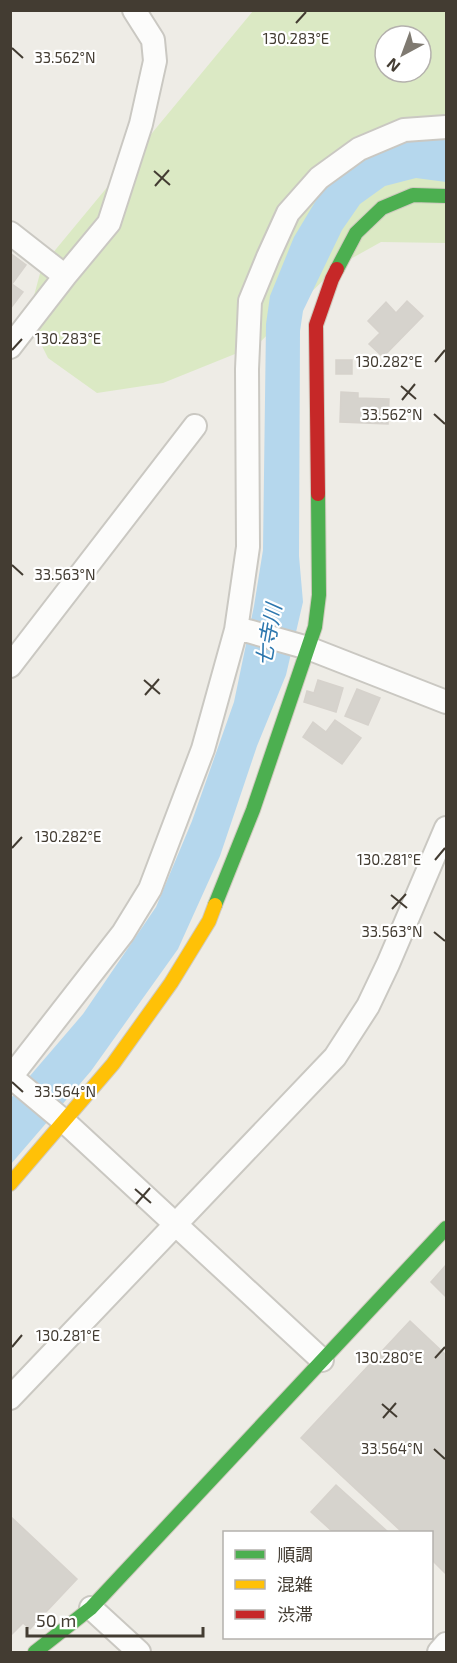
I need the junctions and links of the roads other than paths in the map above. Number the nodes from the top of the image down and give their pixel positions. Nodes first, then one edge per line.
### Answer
1 (134, 10) edge
2 (447, 126) edge
3 (447, 196) edge
4 (10, 233) edge
5 (65, 276) junction
6 (10, 347) edge
7 (195, 426) dead end
8 (242, 631) junction
9 (301, 646) junction
10 (10, 666) edge
11 (447, 702) edge
12 (447, 828) edge
13 (11, 1077) edge
14 (65, 1122) junction
15 (10, 1184) edge
16 (175, 1225) junction
17 (447, 1228) edge
18 (322, 1360) junction
19 (10, 1398) edge
20 (91, 1608) junction
21 (447, 1644) edge
22 (35, 1653) edge
23 (139, 1653) edge
24 (439, 1653) edge

1 - 5 street
2 - 8 street
3 - 9 street
4 - 5 street
5 - 6 street
7 - 10 street
8 - 9 street
8 - 13 street
9 - 11 street
9 - 14 street
12 - 16 street
13 - 14 street
14 - 15 street
14 - 16 street
16 - 18 street
16 - 19 street
17 - 18 street
18 - 20 street
20 - 22 street
20 - 23 street
21 - 24 street

